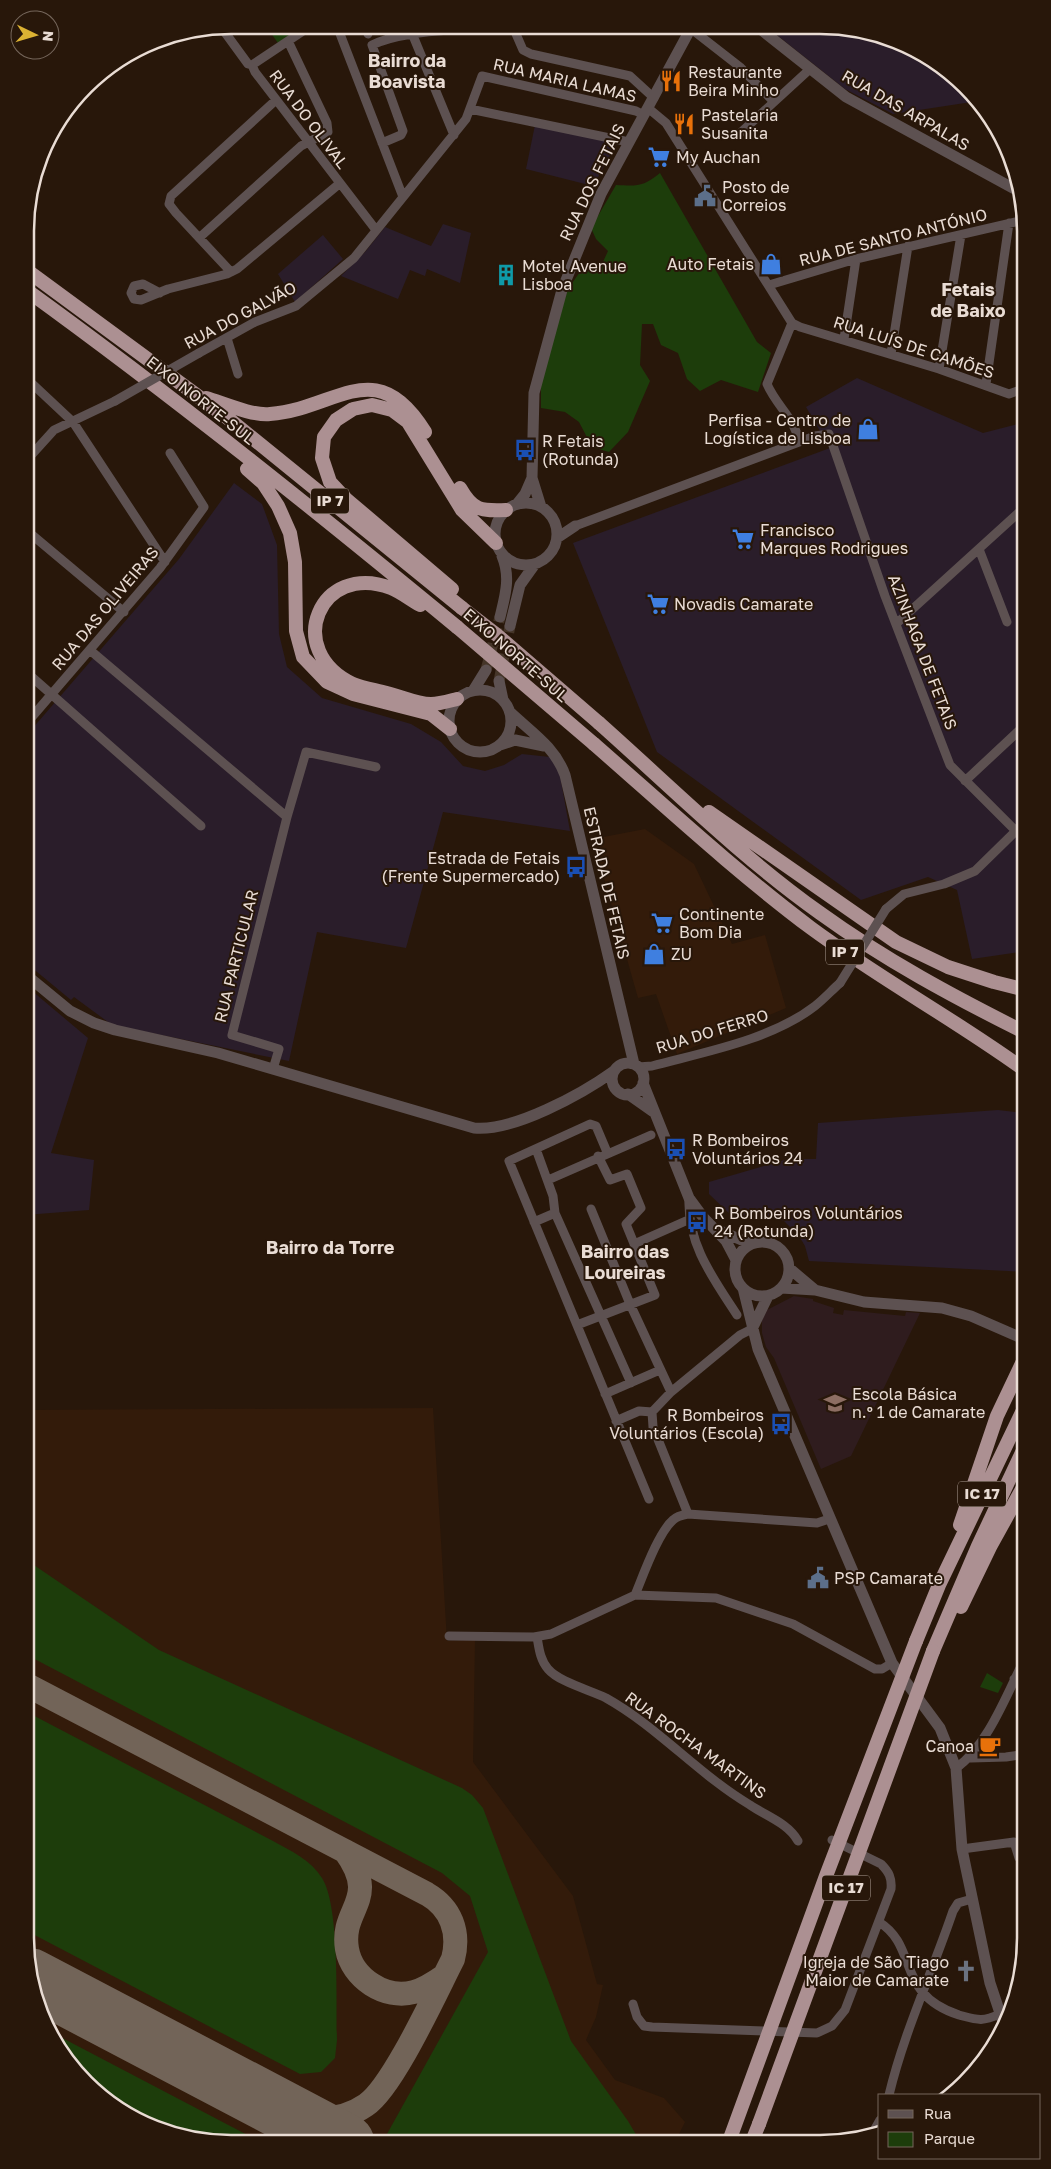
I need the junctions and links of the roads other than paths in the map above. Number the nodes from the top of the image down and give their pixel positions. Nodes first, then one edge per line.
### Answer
1 (226, 34) edge
2 (298, 34) edge
3 (340, 34) edge
4 (400, 34) edge
5 (411, 34) edge
6 (516, 34) edge
7 (687, 34) edge
8 (696, 34) edge
9 (766, 34) edge
10 (288, 41) junction
11 (252, 65) junction
12 (810, 69) junction
13 (276, 100) junction
14 (774, 102) junction
15 (470, 109) junction
16 (650, 109) junction
17 (738, 135) dead end
18 (454, 136) junction
19 (629, 142) junction
20 (308, 143) junction
21 (382, 143) junction
22 (339, 184) junction
23 (1012, 188) edge
24 (403, 197) junction
25 (1017, 221) edge
26 (1009, 223) junction
27 (376, 230) junction
28 (961, 235) junction
29 (200, 238) junction
30 (908, 246) junction
31 (856, 259) junction
32 (231, 272) junction
33 (34, 275) edge
34 (769, 285) junction
35 (160, 293) dead end
36 (34, 295) edge
37 (792, 323) junction
38 (227, 338) junction
39 (844, 339) junction
40 (891, 354) junction
41 (939, 368) junction
42 (238, 374) dead end
43 (986, 384) junction
44 (34, 385) edge
45 (1017, 391) edge
46 (196, 394) junction
47 (73, 422) junction
48 (217, 435) junction
49 (799, 442) junction
50 (34, 452) edge
51 (170, 453) dead end
52 (532, 478) junction
53 (512, 507) junction
54 (541, 507) junction
55 (1017, 514) edge
56 (556, 526) junction
57 (575, 526) junction
58 (34, 537) edge
59 (557, 538) junction
60 (499, 549) junction
61 (979, 549) junction
62 (165, 562) junction
63 (534, 564) junction
64 (463, 604) junction
65 (124, 612) junction
66 (500, 617) tunnel mouth
67 (1007, 622) dead end
68 (896, 624) junction
69 (510, 626) tunnel mouth
70 (458, 627) junction
71 (91, 651) junction
72 (486, 670) tunnel mouth
73 (34, 678) edge
74 (499, 681) tunnel mouth
75 (473, 691) junction
76 (53, 694) junction
77 (458, 699) junction
78 (503, 700) junction
79 (510, 712) junction
80 (34, 715) edge
81 (450, 729) junction
82 (1017, 732) edge
83 (500, 745) junction
84 (549, 747) junction
85 (376, 767) dead end
86 (965, 781) junction
87 (666, 782) junction
88 (287, 817) junction
89 (201, 826) dead end
90 (1016, 831) joint
91 (34, 981) edge
92 (1017, 988) edge
93 (1017, 1028) edge
94 (626, 1031) junction
95 (987, 1042) junction
96 (1017, 1056) edge
97 (1017, 1064) edge
98 (274, 1069) junction
99 (616, 1069) junction
100 (639, 1072) junction
101 (588, 1089) junction
102 (623, 1093) junction
103 (655, 1113) junction
104 (651, 1135) dead end
105 (536, 1149) junction
106 (602, 1154) junction
107 (548, 1180) junction
108 (690, 1198) junction
109 (591, 1209) dead end
110 (555, 1213) junction
111 (688, 1220) junction
112 (534, 1222) junction
113 (717, 1230) junction
114 (634, 1244) junction
115 (751, 1244) junction
116 (736, 1260) junction
117 (789, 1268) junction
118 (743, 1288) junction
119 (781, 1288) junction
120 (815, 1290) junction
121 (768, 1296) junction
122 (630, 1304) junction
123 (737, 1315) dead end
124 (602, 1316) junction
125 (577, 1325) junction
126 (752, 1328) junction
127 (1017, 1336) edge
128 (660, 1370) junction
129 (1017, 1374) edge
130 (631, 1382) junction
131 (671, 1392) junction
132 (606, 1394) junction
133 (652, 1412) junction
134 (616, 1420) junction
135 (1017, 1423) edge
136 (1017, 1463) edge
137 (1017, 1498) edge
138 (649, 1500) dead end
139 (688, 1514) junction
140 (829, 1519) junction
141 (939, 1585) junction
142 (635, 1595) junction
143 (449, 1636) dead end
144 (537, 1637) junction
145 (935, 1647) junction
146 (892, 1663) junction
147 (1017, 1672) edge
148 (1014, 1678) junction
149 (1017, 1680) edge
150 (1017, 1756) edge
151 (971, 1758) junction
152 (956, 1768) junction
153 (832, 1840) dead end
154 (798, 1841) dead end
155 (962, 1849) junction
156 (1017, 1852) edge
157 (972, 1899) junction
158 (879, 1922) junction
159 (923, 1994) junction
160 (633, 2004) dead end
161 (1001, 2017) edge
162 (1000, 2020) edge
163 (889, 2094) edge
164 (731, 2135) edge
165 (754, 2135) edge

1 - 11 street, RUA DO OLIVAL
2 - 10 street
3 - 21 street
4 - 21 street
5 - 18 street
6 - 16 street
7 - 16 street, RUA DOS FETAIS
8 - 14 street
9 - 12 street, RUA DAS ARPALAS
10 - 11 street
10 - 20 street
11 - 13 street, RUA DO OLIVAL
12 - 14 street
12 - 23 street, RUA DAS ARPALAS
13 - 20 street, RUA DO OLIVAL
13 - 29 street
14 - 17 street
15 - 16 street, RUA MARIA LAMAS
15 - 18 street, RUA DO GALVÃO
15 - 19 street
16 - 19 street, RUA DOS FETAIS
16 - 34 street
18 - 24 street, RUA DO GALVÃO
19 - 52 street, RUA DOS FETAIS
20 - 22 street, RUA DO OLIVAL
20 - 29 street
21 - 24 street
22 - 27 street, RUA DO OLIVAL
22 - 32 street
24 - 27 street, RUA DO GALVÃO
25 - 26 street, RUA DE SANTO ANTÓNIO
26 - 28 street, RUA DE SANTO ANTÓNIO
26 - 43 street
27 - 38 street, RUA DO GALVÃO
28 - 30 street, RUA DE SANTO ANTÓNIO
28 - 41 street
29 - 32 street
30 - 31 street, RUA DE SANTO ANTÓNIO
30 - 40 street
31 - 34 street, RUA DE SANTO ANTÓNIO
31 - 39 street
32 - 35 street
33 - 46 highway, EIXO NORTE-SUL / IP 7
34 - 37 street
36 - 48 highway, EIXO NORTE-SUL / IP 7
37 - 39 street, RUA LUÍS DE CAMÕES
37 - 49 street
38 - 42 street
38 - 47 street, RUA DO GALVÃO, bridge
39 - 40 street, RUA LUÍS DE CAMÕES
40 - 41 street, RUA LUÍS DE CAMÕES
41 - 43 street, RUA LUÍS DE CAMÕES
43 - 45 street, RUA LUÍS DE CAMÕES
44 - 47 street
46 - 53 highway
46 - 64 highway, EIXO NORTE-SUL / IP 7
47 - 50 street, RUA DO GALVÃO
47 - 62 street
48 - 70 highway, EIXO NORTE-SUL / IP 7
48 - 81 highway
49 - 57 street, AZINHAGA DE FETAIS
49 - 68 street, AZINHAGA DE FETAIS
51 - 62 street, RUA DAS OLIVEIRAS
52 - 53 street, RUA DOS FETAIS
52 - 54 street, RUA DOS FETAIS
53 - 54 street
53 - 60 street
54 - 56 street
55 - 61 street
56 - 57 street
56 - 59 street
57 - 59 street
58 - 65 street
59 - 63 street
60 - 63 street
60 - 64 highway
60 - 66 street
61 - 67 street
61 - 68 street
62 - 65 street, RUA DAS OLIVEIRAS
63 - 69 street
64 - 87 highway, EIXO NORTE-SUL / IP 7, bridge
65 - 71 street, RUA DAS OLIVEIRAS
68 - 86 street, AZINHAGA DE FETAIS
70 - 77 highway
70 - 95 highway, EIXO NORTE-SUL / IP 7, bridge
71 - 76 street, RUA DAS OLIVEIRAS
71 - 88 street
72 - 75 street
73 - 76 street
74 - 78 street
75 - 77 street
75 - 78 street
76 - 80 street, RUA DAS OLIVEIRAS
76 - 89 street
77 - 81 street
78 - 79 street
79 - 83 street
79 - 84 street, ESTRADA DE FETAIS
81 - 83 street
82 - 86 street
83 - 84 street
84 - 94 street, ESTRADA DE FETAIS
85 - 88 street, RUA PARTICULAR
86 - 90 street, AZINHAGA DE FETAIS
87 - 92 highway
87 - 93 highway
88 - 98 street, RUA PARTICULAR
90 - 100 street, RUA DO FERRO, bridge
91 - 98 street
94 - 99 street, ESTRADA DE FETAIS
94 - 100 street, ESTRADA DE FETAIS
95 - 96 highway
95 - 97 highway
98 - 101 street
99 - 100 street
99 - 101 street
99 - 102 street
100 - 102 street
100 - 103 street, ESTRADA DE FETAIS
101 - 102 street
102 - 103 street
103 - 108 street, ESTRADA DE FETAIS
104 - 106 street
105 - 106 street
105 - 107 street
105 - 112 street
106 - 107 street
106 - 114 street
107 - 110 street
108 - 111 street
108 - 113 street, ESTRADA DE FETAIS
109 - 122 street
110 - 112 street
110 - 124 street
111 - 114 street
111 - 123 street
112 - 125 street
113 - 115 street
113 - 116 street
114 - 122 street
115 - 116 street
115 - 117 street
116 - 118 street
117 - 119 street
117 - 120 street
118 - 121 street
118 - 126 street
119 - 120 street
119 - 121 street
120 - 127 street
121 - 126 street
122 - 124 street
122 - 128 street
124 - 125 street
124 - 130 street
125 - 132 street
126 - 131 street
126 - 140 street
128 - 130 street
128 - 131 street
129 - 141 highway
130 - 132 street
131 - 133 street
132 - 134 street
133 - 134 street
133 - 139 street
134 - 138 street
135 - 141 highway, IC 17
136 - 145 highway, IC 17
137 - 145 highway
139 - 140 street
139 - 142 street
140 - 146 street
141 - 164 highway, IC 17, bridge
142 - 144 street
142 - 146 street
143 - 144 street
144 - 154 street, RUA ROCHA MARTINS
145 - 165 highway, IC 17, bridge
146 - 152 street
147 - 148 street
148 - 149 street
148 - 151 street
150 - 151 street
151 - 152 street
152 - 155 street
153 - 158 street
155 - 156 street
155 - 157 street
157 - 159 street
157 - 161 street
158 - 159 street
158 - 160 street
159 - 162 street
159 - 163 street

